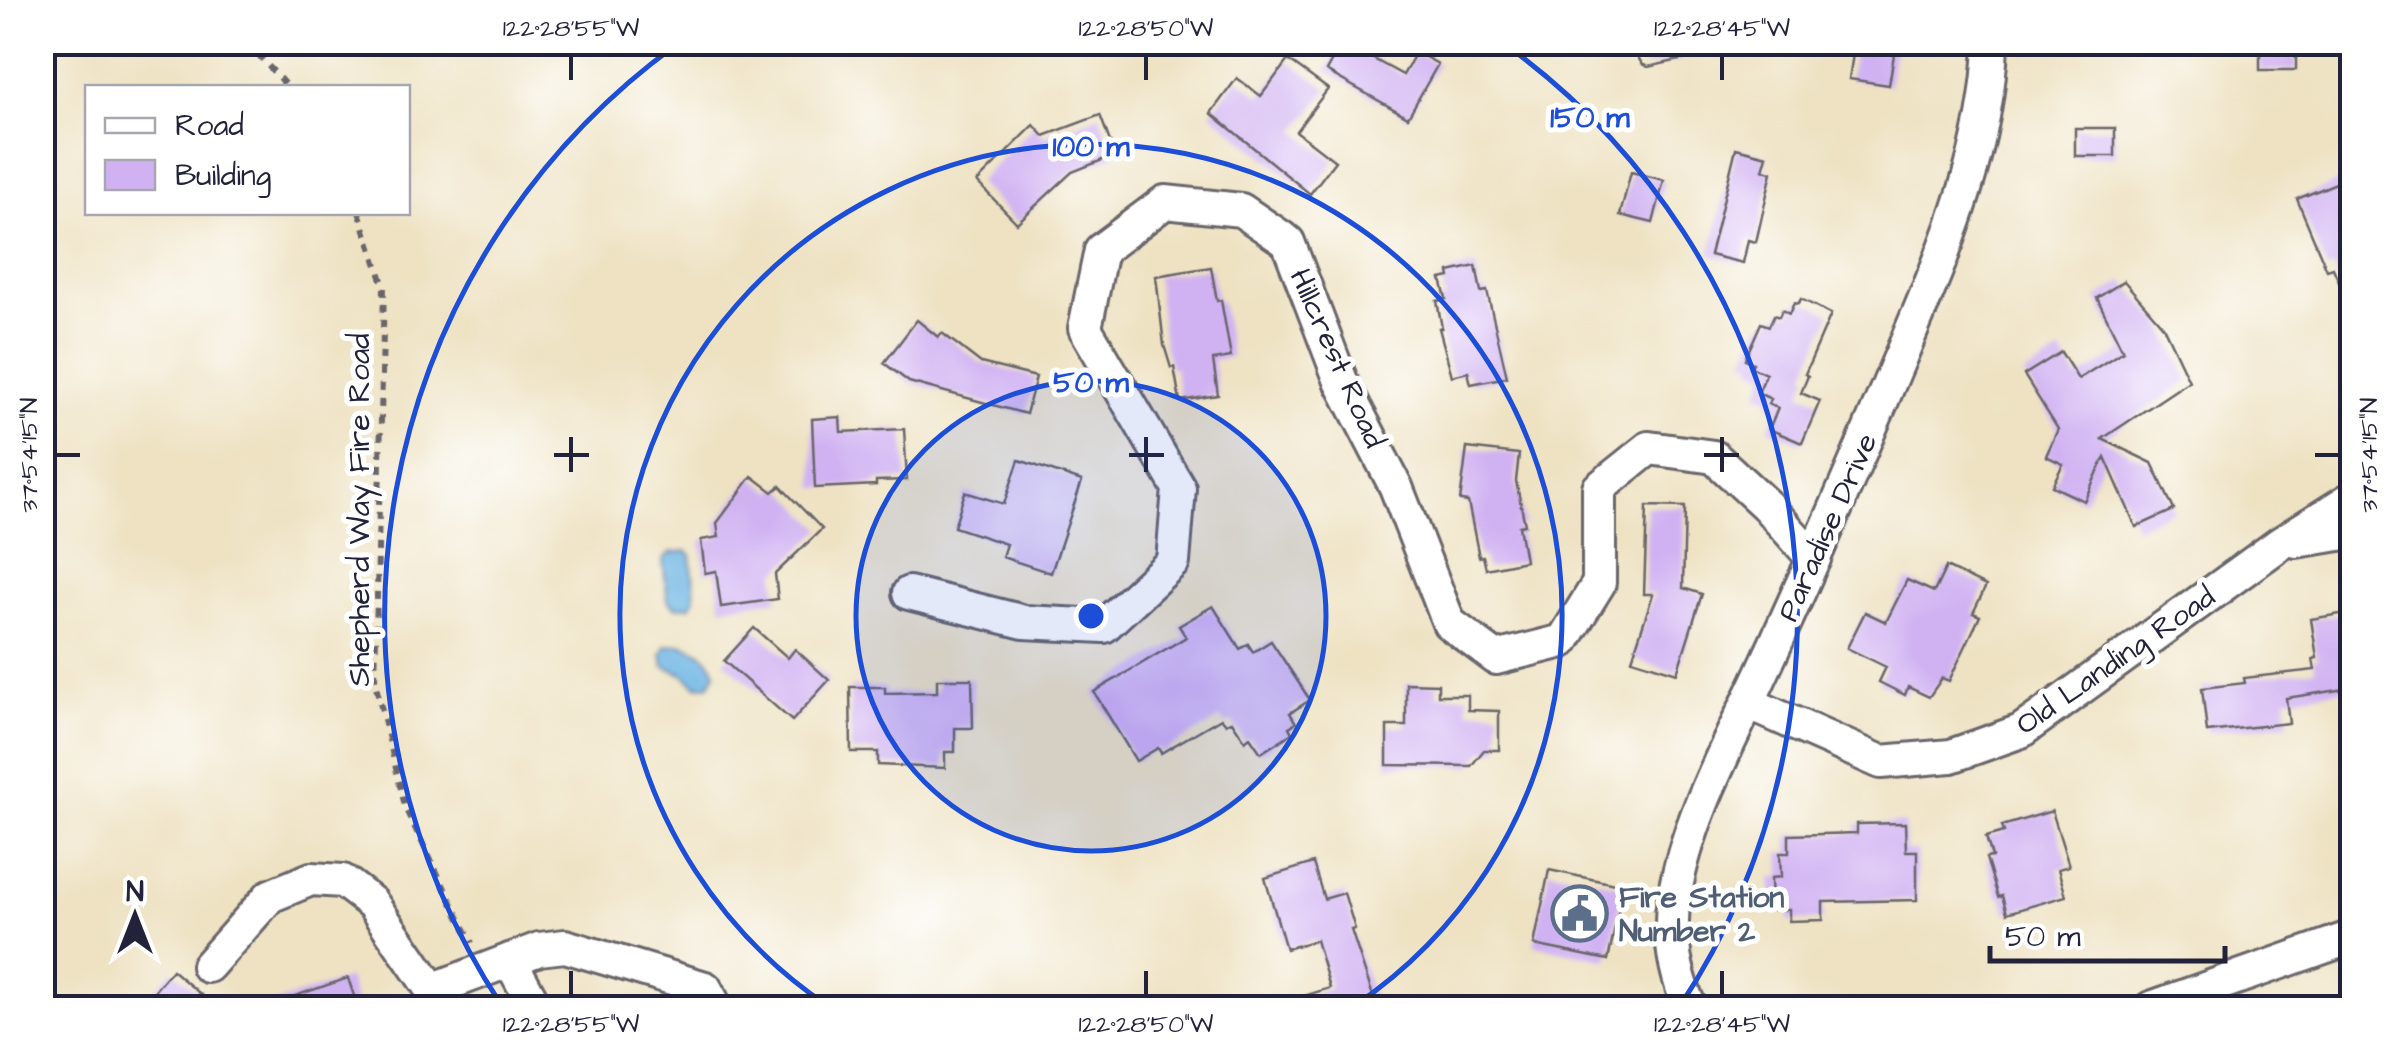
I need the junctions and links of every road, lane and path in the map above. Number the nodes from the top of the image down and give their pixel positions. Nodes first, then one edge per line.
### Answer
1 (246, 42) edge
2 (1991, 42) edge
3 (285, 85) edge
4 (360, 215) edge
5 (2352, 498) edge
6 (2352, 532) edge
7 (2282, 543) junction
8 (1814, 559) junction
9 (908, 593) dead end
10 (1748, 703) junction
11 (2352, 938) edge
12 (498, 965) junction
13 (208, 966) dead end
14 (435, 999) edge
15 (536, 1008) edge
16 (716, 1008) edge
17 (1690, 1008) edge
18 (2151, 1008) edge

1 - 3 path
2 - 8 street, Paradise Drive
4 - 12 path, Shepherd Way Fire Road
5 - 7 street, Old Landing Road
6 - 7 street
7 - 10 street, Old Landing Road
8 - 9 street, Hillcrest Road
8 - 10 street, Paradise Drive
10 - 17 street, Paradise Drive
11 - 18 street
12 - 14 street
12 - 15 street
12 - 16 street
13 - 14 street

